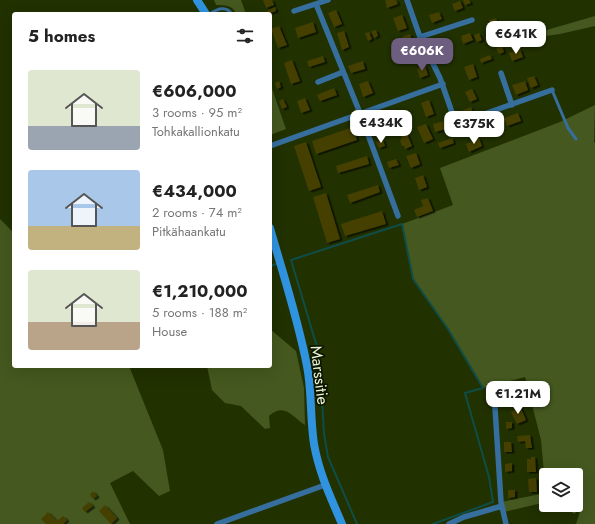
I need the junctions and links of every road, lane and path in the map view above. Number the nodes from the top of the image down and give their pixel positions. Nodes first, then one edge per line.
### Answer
1 (198, 0) edge
2 (328, 0) edge
3 (407, 0) edge
4 (316, 4) junction
5 (205, 12) edge
6 (213, 12) edge
7 (231, 12) edge
8 (294, 12) dead end
9 (472, 20) dead end
10 (420, 37) junction
11 (343, 72) junction
12 (501, 73) dead end
13 (318, 82) dead end
14 (443, 84) junction
15 (552, 90) joint
16 (512, 105) junction
17 (360, 113) junction
18 (576, 139) dead end
19 (272, 145) edge
20 (398, 216) dead end
21 (272, 235) edge
22 (494, 392) dead end
23 (325, 485) junction
24 (502, 506) junction
25 (217, 524) edge
26 (342, 524) edge
27 (449, 524) edge
28 (506, 524) edge

1 - 5 main road
2 - 4 street
3 - 10 street
4 - 8 street
4 - 11 street
6 - 7 lane
9 - 10 street
10 - 14 street
11 - 13 street
11 - 17 street
12 - 16 street
14 - 16 street
14 - 17 street
15 - 16 street
15 - 18 lane
17 - 19 street
17 - 20 street
21 - 23 main road, Marssitie
22 - 24 street
23 - 25 street
23 - 26 main road, Marssitie
24 - 27 street
24 - 28 street

